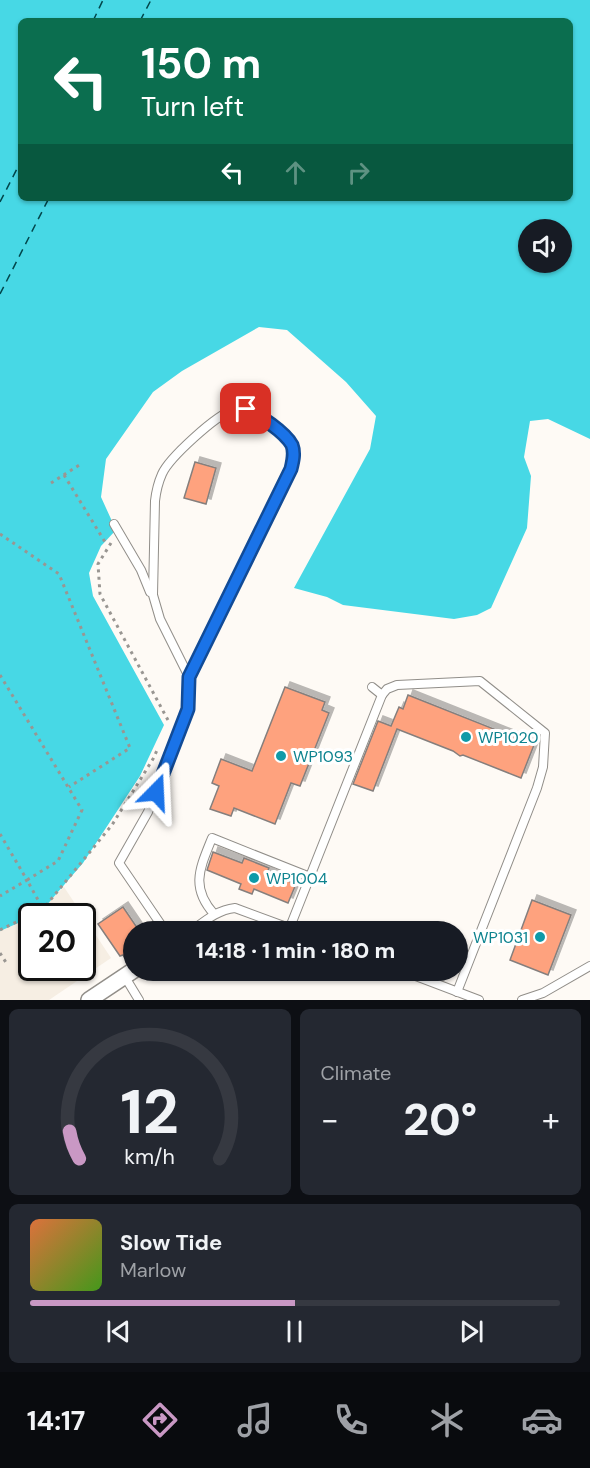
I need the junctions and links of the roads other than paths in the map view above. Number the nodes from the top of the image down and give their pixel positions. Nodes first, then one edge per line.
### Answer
1 (114, 524) dead end
2 (156, 608) junction
3 (189, 677) junction
4 (372, 687) dead end
5 (382, 695) junction
6 (310, 877) junction
7 (214, 914) junction
8 (159, 921) edge
9 (205, 921) edge
10 (273, 921) edge
11 (293, 921) edge
12 (590, 966) edge
13 (123, 979) edge
14 (132, 981) edge
15 (428, 981) edge
16 (457, 992) junction
17 (90, 1000) edge
18 (139, 1000) edge
19 (479, 1000) edge
20 (522, 1000) edge

1 - 2 lane
2 - 3 lane
2 - 3 lane
3 - 8 lane
4 - 5 lane
5 - 6 lane
5 - 16 lane
6 - 7 lane
6 - 11 lane
7 - 9 lane
7 - 10 lane
12 - 20 lane
13 - 17 street
14 - 18 lane
15 - 16 lane
16 - 19 lane

